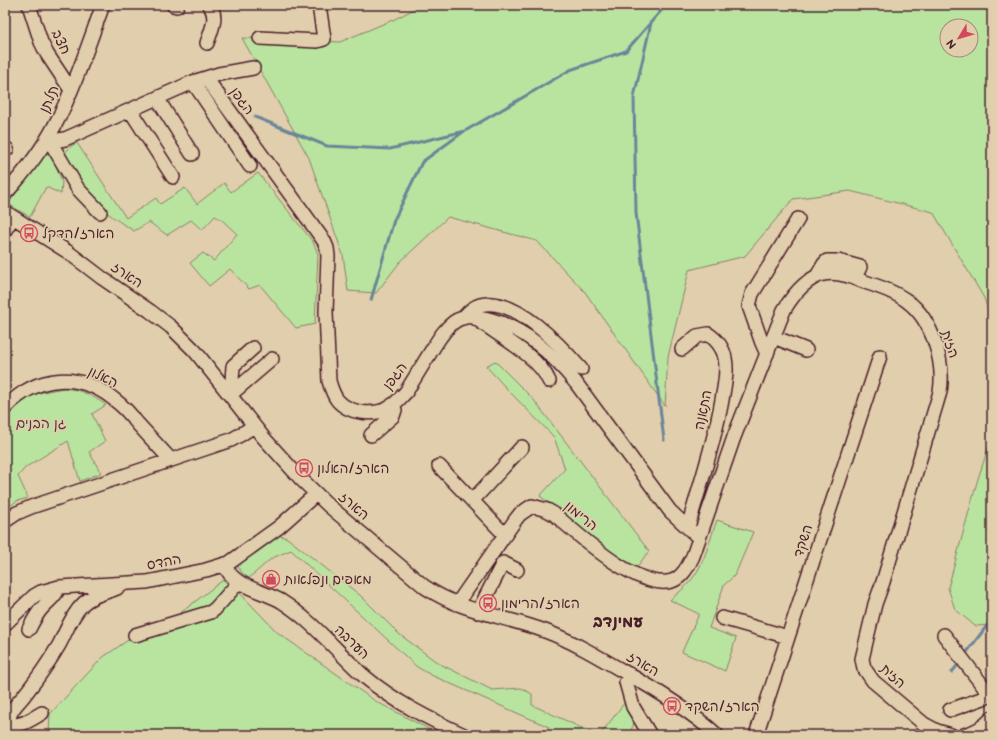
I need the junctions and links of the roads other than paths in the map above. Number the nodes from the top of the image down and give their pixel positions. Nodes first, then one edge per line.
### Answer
1 (29, 5) edge
2 (103, 5) edge
3 (208, 5) edge
4 (319, 5) edge
5 (260, 38) dead end
6 (207, 43) dead end
7 (253, 68) dead end
8 (206, 78) junction
9 (193, 82) junction
10 (71, 90) junction
11 (157, 98) junction
12 (130, 110) junction
13 (48, 138) junction
14 (192, 154) dead end
15 (250, 166) dead end
16 (173, 177) dead end
17 (5, 194) edge
18 (100, 212) dead end
19 (9, 214) edge
20 (798, 219) dead end
21 (5, 230) edge
22 (468, 317) junction
23 (774, 336) junction
24 (252, 348) dead end
25 (682, 350) dead end
26 (806, 350) dead end
27 (767, 354) junction
28 (880, 356) dead end
29 (272, 359) dead end
30 (581, 369) dead end
31 (549, 381) dead end
32 (228, 393) junction
33 (392, 405) junction
34 (5, 408) edge
35 (254, 426) junction
36 (372, 435) dead end
37 (522, 447) dead end
38 (170, 459) junction
39 (438, 466) dead end
40 (316, 494) junction
41 (472, 501) junction
42 (5, 521) edge
43 (688, 528) junction
44 (504, 535) junction
45 (699, 538) junction
46 (225, 564) junction
47 (517, 570) dead end
48 (239, 582) junction
49 (126, 583) junction
50 (59, 587) junction
51 (457, 604) junction
52 (478, 612) junction
53 (722, 618) dead end
54 (5, 624) edge
55 (29, 629) dead end
56 (135, 635) dead end
57 (944, 635) dead end
58 (788, 637) junction
59 (629, 674) junction
60 (991, 695) edge
61 (950, 710) dead end
62 (42, 713) dead end
63 (992, 718) edge
64 (464, 735) edge
65 (650, 735) edge
66 (717, 735) edge
67 (756, 735) edge
68 (951, 735) edge
69 (964, 735) edge

1 - 10 street, חצב
2 - 10 street, תלתן
3 - 6 street
4 - 5 street
7 - 8 street, הגפן
8 - 9 street, הגפן
8 - 33 street, הגפן
9 - 11 street, הגפן
9 - 15 street
10 - 13 street, תלתן
11 - 12 street, הגפן
11 - 14 street
12 - 13 street, הגפן
12 - 16 street
13 - 17 street, תלתן
13 - 18 street
19 - 21 street
19 - 32 street, הארז
20 - 27 street
22 - 30 street, הגפן
22 - 31 street
22 - 33 street, הגפן
22 - 43 street
23 - 26 street
23 - 27 street, הזית
23 - 68 street, הזית
24 - 32 street
25 - 43 street, התאנה
27 - 45 street, הזית
28 - 58 street, השקד
29 - 32 street
32 - 35 street, הארז
33 - 36 street
34 - 38 street, האלון
35 - 38 street
35 - 40 street, הארז
37 - 41 street
38 - 42 street
39 - 41 street
40 - 46 street, ההדס
40 - 51 street, הארז
41 - 44 street
43 - 45 street
44 - 45 street, הרימון
44 - 51 street, הרימון
46 - 48 street, הערבה
46 - 49 street, ההדס
47 - 52 street
48 - 56 street
48 - 64 street, הערבה
49 - 50 street, ההדס
49 - 62 street
50 - 54 street, ההדס
50 - 55 street
51 - 52 street, הארז
52 - 59 street, הארז
53 - 58 street
57 - 60 street
58 - 67 street, השקד
59 - 65 street
59 - 66 street, הארז
60 - 61 street
63 - 69 street

